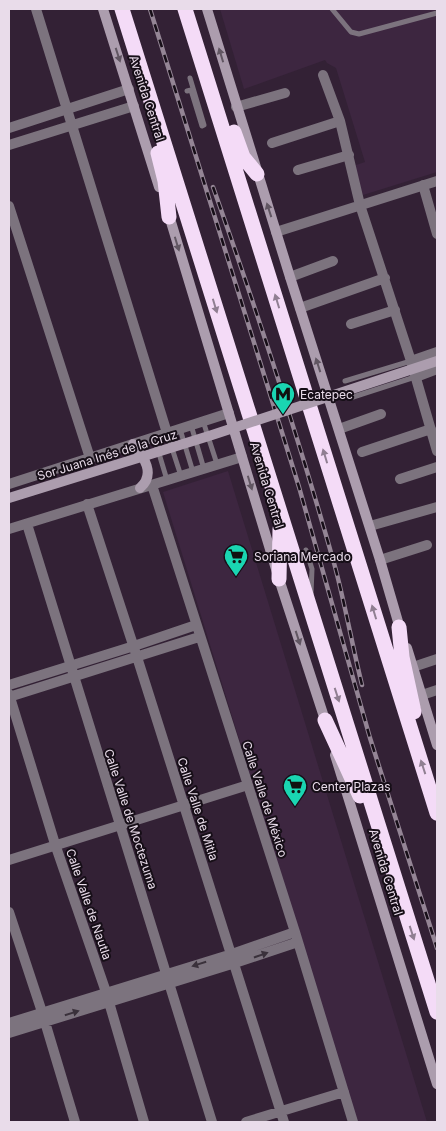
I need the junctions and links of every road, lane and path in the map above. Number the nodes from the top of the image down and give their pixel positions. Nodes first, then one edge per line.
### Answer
1 (36, 9) edge
2 (103, 9) edge
3 (122, 9) edge
4 (185, 9) edge
5 (207, 9) edge
6 (332, 9) edge
7 (437, 13) edge
8 (324, 75) dead end
9 (190, 78) dead end
10 (128, 89) junction
11 (189, 90) dead end
12 (210, 90) junction
13 (285, 93) dead end
14 (134, 106) junction
15 (236, 107) junction
16 (67, 109) junction
17 (155, 112) junction
18 (340, 121) junction
19 (72, 125) junction
20 (9, 128) edge
21 (272, 142) dead end
22 (9, 145) edge
23 (349, 155) junction
24 (298, 170) dead end
25 (257, 174) junction
26 (437, 181) edge
27 (423, 185) junction
28 (360, 205) junction
29 (9, 206) edge
30 (169, 217) junction
31 (276, 232) junction
32 (437, 234) edge
33 (333, 261) dead end
34 (290, 277) junction
35 (380, 280) junction
36 (300, 308) junction
37 (395, 310) junction
38 (351, 324) dead end
39 (437, 352) edge
40 (411, 361) junction
41 (437, 361) edge
42 (437, 369) edge
43 (416, 377) junction
44 (345, 382) dead end
45 (350, 398) dead end
46 (229, 412) junction
47 (381, 414) dead end
48 (204, 421) junction
49 (191, 425) junction
50 (431, 428) junction
51 (180, 429) junction
52 (339, 429) junction
53 (167, 433) junction
54 (154, 437) junction
55 (133, 444) junction
56 (437, 451) edge
57 (362, 452) dead end
58 (242, 457) junction
59 (90, 458) junction
60 (217, 465) junction
61 (437, 467) edge
62 (204, 469) junction
63 (193, 472) junction
64 (181, 476) junction
65 (400, 478) dead end
66 (167, 480) junction
67 (9, 484) edge
68 (152, 485) junction
69 (140, 488) junction
70 (9, 498) edge
71 (87, 504) junction
72 (437, 507) edge
73 (281, 515) junction
74 (27, 524) junction
75 (370, 526) junction
76 (9, 530) edge
77 (427, 545) dead end
78 (306, 550) dead end
79 (380, 560) junction
80 (279, 579) junction
81 (310, 610) junction
82 (196, 625) junction
83 (399, 627) junction
84 (200, 637) junction
85 (136, 652) junction
86 (437, 659) edge
87 (70, 666) junction
88 (413, 667) junction
89 (73, 676) junction
90 (9, 685) edge
91 (437, 690) edge
92 (9, 695) edge
93 (422, 695) junction
94 (325, 720) junction
95 (437, 745) edge
96 (416, 746) junction
97 (248, 785) junction
98 (184, 805) junction
99 (437, 813) edge
100 (120, 824) junction
101 (55, 844) junction
102 (386, 850) junction
103 (9, 860) edge
104 (9, 912) edge
105 (297, 937) junction
106 (234, 959) junction
107 (169, 978) junction
108 (107, 997) junction
109 (437, 1012) edge
110 (43, 1017) junction
111 (9, 1023) edge
112 (9, 1033) edge
113 (437, 1084) edge
114 (344, 1092) junction
115 (281, 1111) junction
116 (75, 1122) edge
117 (144, 1122) edge
118 (212, 1122) edge
119 (246, 1122) edge
120 (284, 1122) edge
121 (353, 1122) edge

1 - 16 street
2 -> 10 main road, Avenida Central
3 - 17 highway, Avenida Central
4 - 12 highway
15 -> 5 main road
6 - 7 lane
8 - 18 street
9 - 11 lane
10 - 14 main road, Avenida Central
10 - 16 street
12 - 25 highway
96 -> 12 highway
13 - 15 street
14 - 19 street
14 - 30 main road, Avenida Central
15 - 25 main road
16 - 19 street
16 - 20 street
17 - 30 highway
17 -> 73 highway, Avenida Central
18 - 21 street
18 - 23 street
19 - 22 street
19 - 53 street
23 - 24 street
23 - 28 street
31 -> 25 main road
26 - 27 street
27 - 28 street
27 - 32 street
28 - 31 street
28 - 35 street
29 - 59 street
30 -> 46 main road, Avenida Central
31 - 34 main road
33 - 34 street
34 - 36 main road
35 - 36 street
35 - 37 street
52 -> 36 main road
37 - 38 street
37 - 40 street
39 - 40 street
40 - 43 street
40 - 44 lane
41 - 70 main road, Sor Juana Inés de la Cruz, bridge
42 - 43 street
43 - 45 lane
43 - 50 street
46 - 48 street
46 - 58 main road, Avenida Central
47 - 52 street
48 - 49 street
48 - 60 lane
49 - 51 street
49 - 62 lane
50 - 56 street
50 - 57 street
51 - 53 street
51 - 63 lane
52 - 75 main road
53 - 54 street
53 - 64 lane
54 - 55 street
54 - 66 lane
55 - 59 street
55 - 69 main road
58 - 60 street
58 -> 80 main road, Avenida Central
59 - 67 street
60 - 62 street
61 - 65 street
62 - 63 street
63 - 64 street
64 - 66 street
66 - 68 street
68 - 69 street
68 - 82 street, Calle Valle de México
69 - 71 street
71 - 74 street
71 - 85 street, Calle Valle de Mitla
72 - 75 street
73 - 80 highway
73 - 81 highway, Avenida Central
74 - 76 street
74 - 87 street, Calle Valle de Moctezuma
75 - 79 main road
77 - 79 street
78 - 81 lane
79 - 83 main road
80 -> 94 main road, Avenida Central
81 -> 102 highway, Avenida Central
82 - 84 street, Calle Valle de México
82 - 85 street
83 - 88 main road
83 - 96 highway
84 - 85 street
84 - 97 street, Calle Valle de México
85 - 87 street
85 - 89 street
85 - 98 street, Calle Valle de Mitla
86 - 88 street
87 - 89 street, Calle Valle de Moctezuma
87 - 90 street
88 - 93 main road
89 - 92 street
89 - 100 street, Calle Valle de Moctezuma
91 - 93 street
92 - 101 street, Calle Valle de Nautla
93 - 95 main road
94 - 102 highway
94 - 113 main road, Avenida Central
99 -> 96 highway
97 - 98 street
97 - 105 street, Calle Valle de México
98 - 100 street
98 - 106 street, Calle Valle de Mitla
100 - 101 street
100 - 107 street, Calle Valle de Moctezuma
101 - 103 street
101 - 108 street, Calle Valle de Nautla
102 -> 109 highway, Avenida Central
104 - 110 street
105 - 106 street
105 - 114 street, Calle Valle de México
106 - 107 street
106 - 115 street, Calle Valle de Mitla
107 - 108 street
107 - 118 street, Calle Valle de Moctezuma
108 - 110 street
108 - 117 street, Calle Valle de Nautla
110 - 111 street
110 - 112 street
110 - 116 street
114 - 115 street
114 - 121 street, Calle Valle de México
115 - 119 street
115 - 120 street, Calle Valle de Mitla

